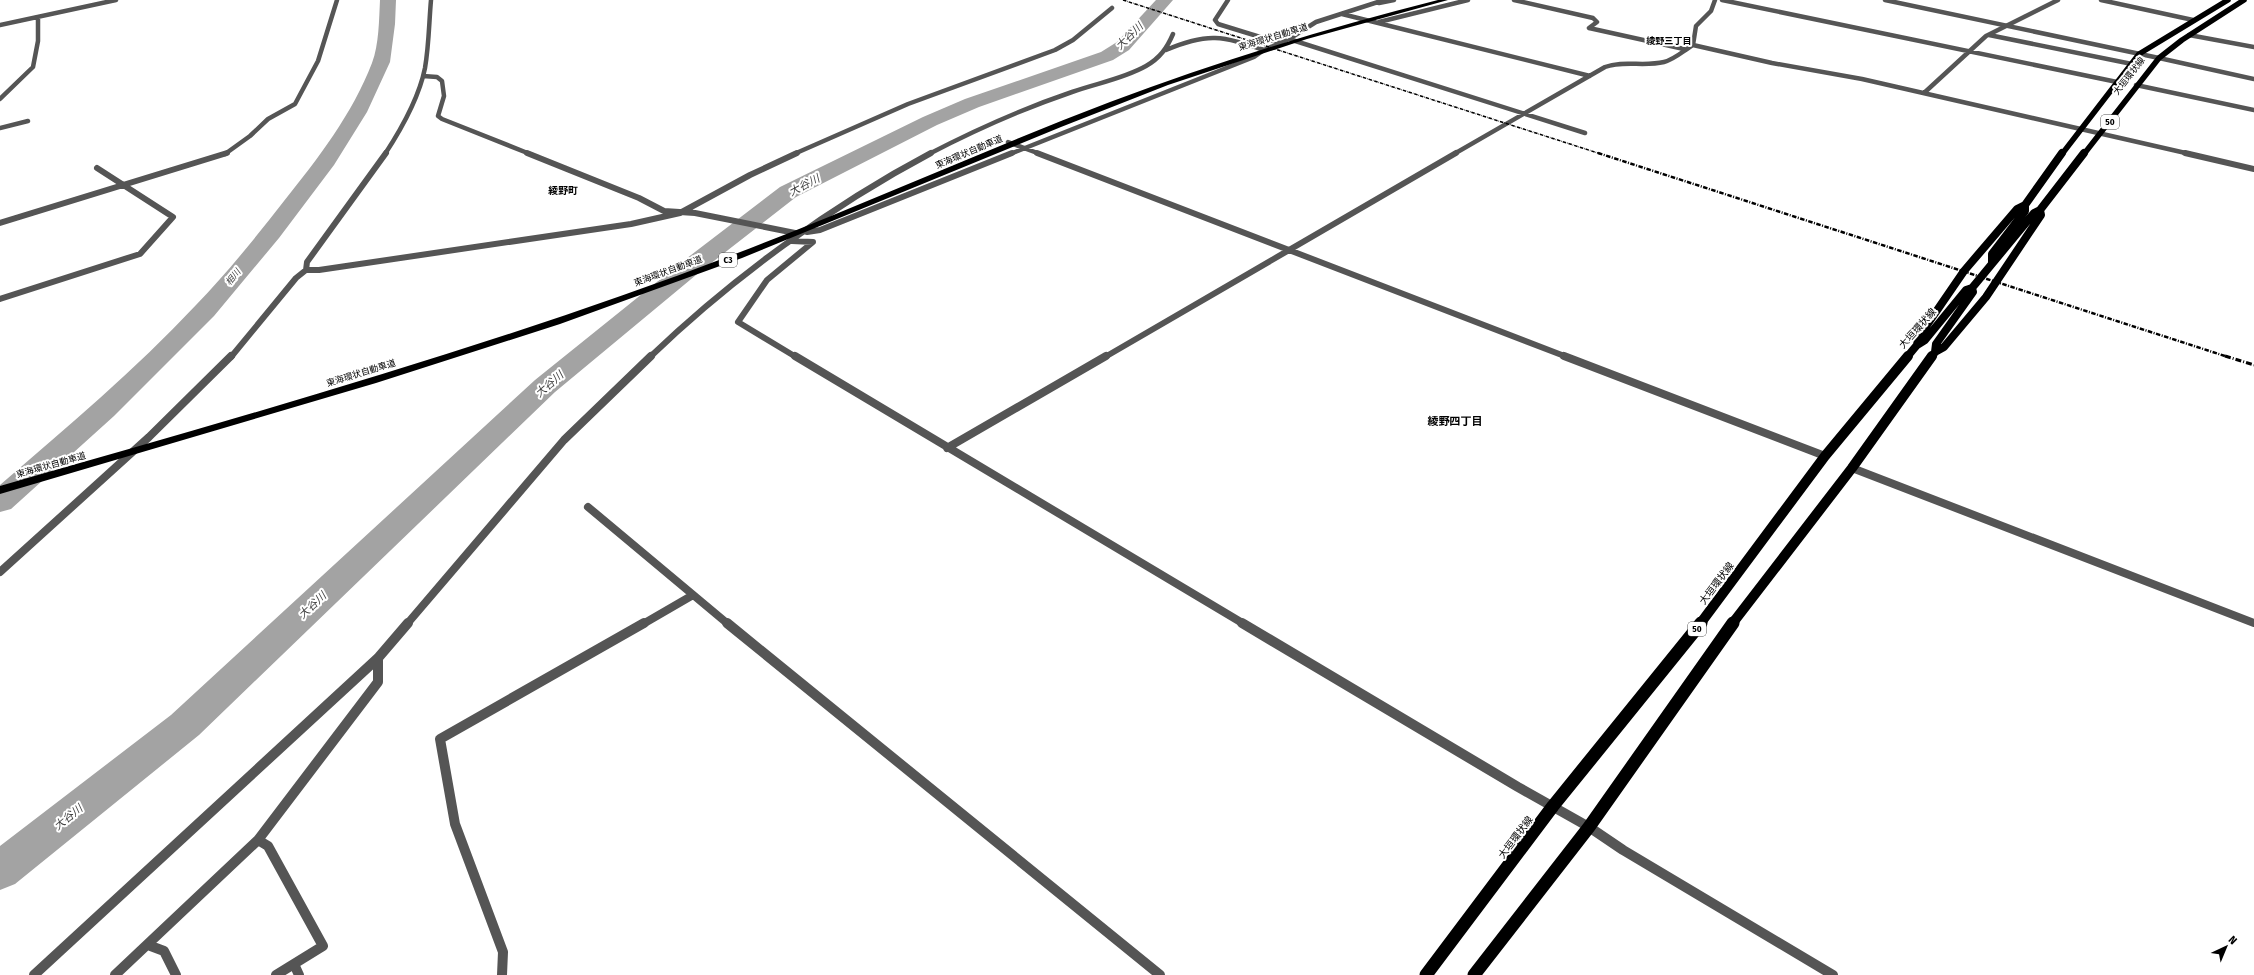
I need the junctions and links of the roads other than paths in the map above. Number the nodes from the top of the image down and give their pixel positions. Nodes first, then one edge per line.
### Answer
1 (116, 0) edge
2 (337, 0) edge
3 (431, 0) edge
4 (1228, 0) edge
5 (1384, 0) edge
6 (1394, 0) edge
7 (1445, 0) edge
8 (1468, 0) edge
9 (1514, 0) edge
10 (1716, 0) edge
11 (1722, 0) edge
12 (1884, 0) edge
13 (2058, 0) edge
14 (2101, 0) edge
15 (2228, 0) edge
16 (2244, 0) edge
17 (1372, 5) junction
18 (1112, 8) dead end
19 (1339, 13) junction
20 (38, 17) junction
21 (2194, 20) junction
22 (1377, 22) junction
23 (2008, 24) junction
24 (0, 25) edge
25 (1173, 34) dead end
26 (1989, 35) junction
27 (2189, 35) junction
28 (1289, 39) junction
29 (1280, 42) junction
30 (1692, 45) junction
31 (2254, 47) edge
32 (1684, 49) junction
33 (1166, 50) junction
34 (1264, 50) junction
35 (1970, 51) junction
36 (2139, 54) junction
37 (2159, 58) junction
38 (2132, 64) junction
39 (423, 76) junction
40 (1590, 76) junction
41 (2254, 79) edge
42 (2117, 82) junction
43 (2136, 85) junction
44 (1924, 93) junction
45 (0, 99) edge
46 (2254, 110) edge
47 (1524, 114) junction
48 (28, 121) dead end
49 (0, 128) edge
50 (2080, 129) junction
51 (1585, 134) dead end
52 (2102, 134) junction
53 (1008, 142) dead end
54 (1024, 148) junction
55 (97, 168) dead end
56 (2254, 169) edge
57 (125, 185) junction
58 (2025, 205) junction
59 (2040, 210) junction
60 (680, 213) junction
61 (0, 223) edge
62 (802, 233) junction
63 (792, 241) junction
64 (1288, 251) junction
65 (1992, 262) junction
66 (306, 270) junction
67 (1972, 288) junction
68 (0, 299) edge
69 (1917, 345) junction
70 (1935, 352) junction
71 (947, 448) junction
72 (1825, 456) junction
73 (1852, 468) junction
74 (0, 490) edge
75 (588, 507) dead end
76 (0, 572) edge
77 (693, 596) junction
78 (2254, 623) edge
79 (378, 658) junction
80 (1553, 806) junction
81 (1589, 827) junction
82 (258, 840) junction
83 (148, 945) junction
84 (296, 970) edge
85 (34, 975) edge
86 (115, 975) edge
87 (176, 975) edge
88 (276, 975) edge
89 (502, 975) edge
90 (1160, 975) edge
91 (1426, 975) edge
92 (1474, 975) edge
93 (1833, 975) edge

1 - 20 street
2 - 57 street
3 - 39 street
4 - 29 street
5 - 17 street
6 - 17 street
7 - 74 highway, 東海環状自動車道 / C3
8 - 22 street
9 - 32 street
10 - 30 street
11 - 35 street
12 - 23 street
13 - 23 street
14 - 21 street
15 - 21 main road, 大垣環状線 / 50
16 - 27 main road, 大垣環状線 / 50
17 - 19 street
18 - 60 street
19 - 22 street
19 - 28 street
20 - 24 street
20 - 45 street
21 - 36 main road, 大垣環状線 / 50
22 - 40 street
23 - 26 street
23 - 36 street
25 - 33 street
26 - 35 street
26 - 38 street
27 - 31 street
27 - 37 main road, 大垣環状線 / 50
28 - 29 street
28 - 47 street
29 - 34 street
30 - 32 street
30 - 44 street
32 - 40 street
33 - 34 street
33 - 62 street
34 - 54 street
35 - 42 street
35 - 44 street
36 - 37 street
36 - 38 main road, 大垣環状線 / 50
37 - 41 street
37 - 43 main road, 大垣環状線 / 50
38 - 42 main road, 大垣環状線 / 50
39 - 60 street
39 - 66 street
40 - 47 street
42 - 50 main road, 大垣環状線 / 50
43 - 46 street
43 - 52 main road, 大垣環状線 / 50
44 - 50 street
47 - 51 street
47 - 64 street
48 - 49 street
50 - 52 street
50 - 58 main road, 大垣環状線 / 50
52 - 56 street
52 - 59 main road, 大垣環状線 / 50
53 - 54 street
54 - 62 street
54 - 64 street
55 - 57 street
57 - 61 street
57 - 68 street
58 - 65 main road, 大垣環状線 / 50
58 - 69 main road
59 - 65 main road, 大垣環状線 / 50
59 - 70 main road
60 - 62 street
60 - 66 street
62 - 63 street
63 - 71 street
63 - 79 street
64 - 71 street
64 - 72 street
65 - 67 main road, 大垣環状線 / 50
66 - 76 street
67 - 69 main road, 大垣環状線 / 50
67 - 70 main road, 大垣環状線 / 50
69 - 72 main road, 大垣環状線 / 50
70 - 73 main road, 大垣環状線 / 50
71 - 80 street
72 - 80 main road, 大垣環状線 / 50
73 - 78 street
73 - 81 main road, 大垣環状線 / 50
75 - 77 street
77 - 89 street
77 - 90 street
79 - 82 street
79 - 85 street
80 - 81 street
80 - 91 main road, 大垣環状線 / 50
81 - 92 main road, 大垣環状線 / 50
81 - 93 street
82 - 83 street
82 - 84 street
83 - 86 street
83 - 87 street
84 - 88 street

